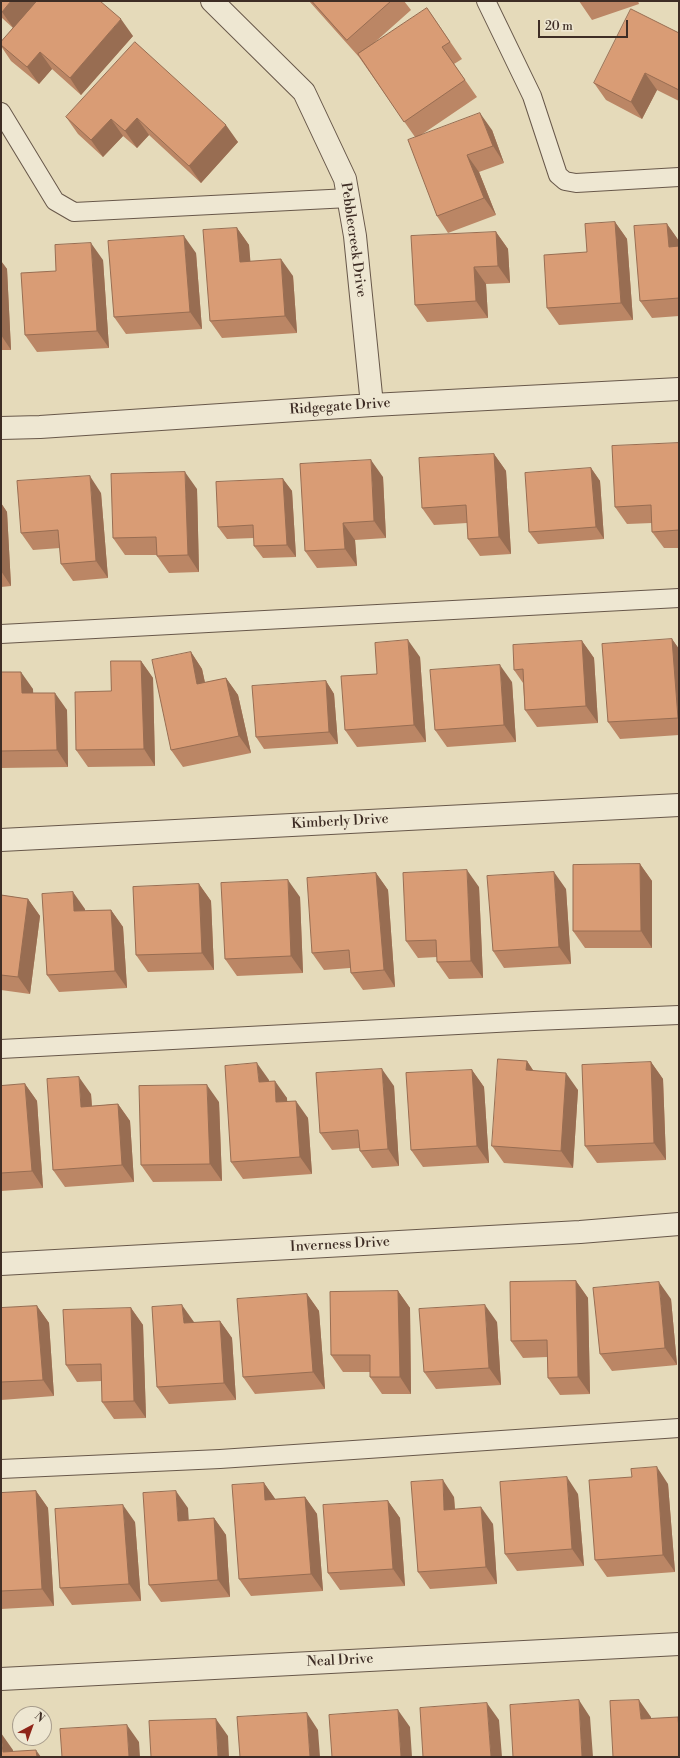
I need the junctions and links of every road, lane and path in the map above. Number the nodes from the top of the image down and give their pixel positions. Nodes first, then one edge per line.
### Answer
1 (212, 1) edge
2 (486, 1) edge
3 (1, 112) edge
4 (679, 177) edge
5 (348, 198) junction
6 (679, 389) edge
7 (372, 405) junction
8 (1, 428) edge
9 (679, 598) edge
10 (1, 634) edge
11 (679, 805) edge
12 (1, 840) edge
13 (679, 1015) edge
14 (1, 1049) edge
15 (679, 1224) edge
16 (1, 1264) edge
17 (679, 1428) edge
18 (1, 1469) edge
19 (679, 1644) edge
20 (1, 1679) edge

1 - 5 street, Pebblecreek Drive
2 - 4 lane
3 - 5 lane
5 - 7 street, Pebblecreek Drive
6 - 7 street, Ridgegate Drive
7 - 8 street, Ridgegate Drive
9 - 10 lane
11 - 12 street, Kimberly Drive
13 - 14 lane
15 - 16 street, Inverness Drive
17 - 18 lane
19 - 20 street, Neal Drive

